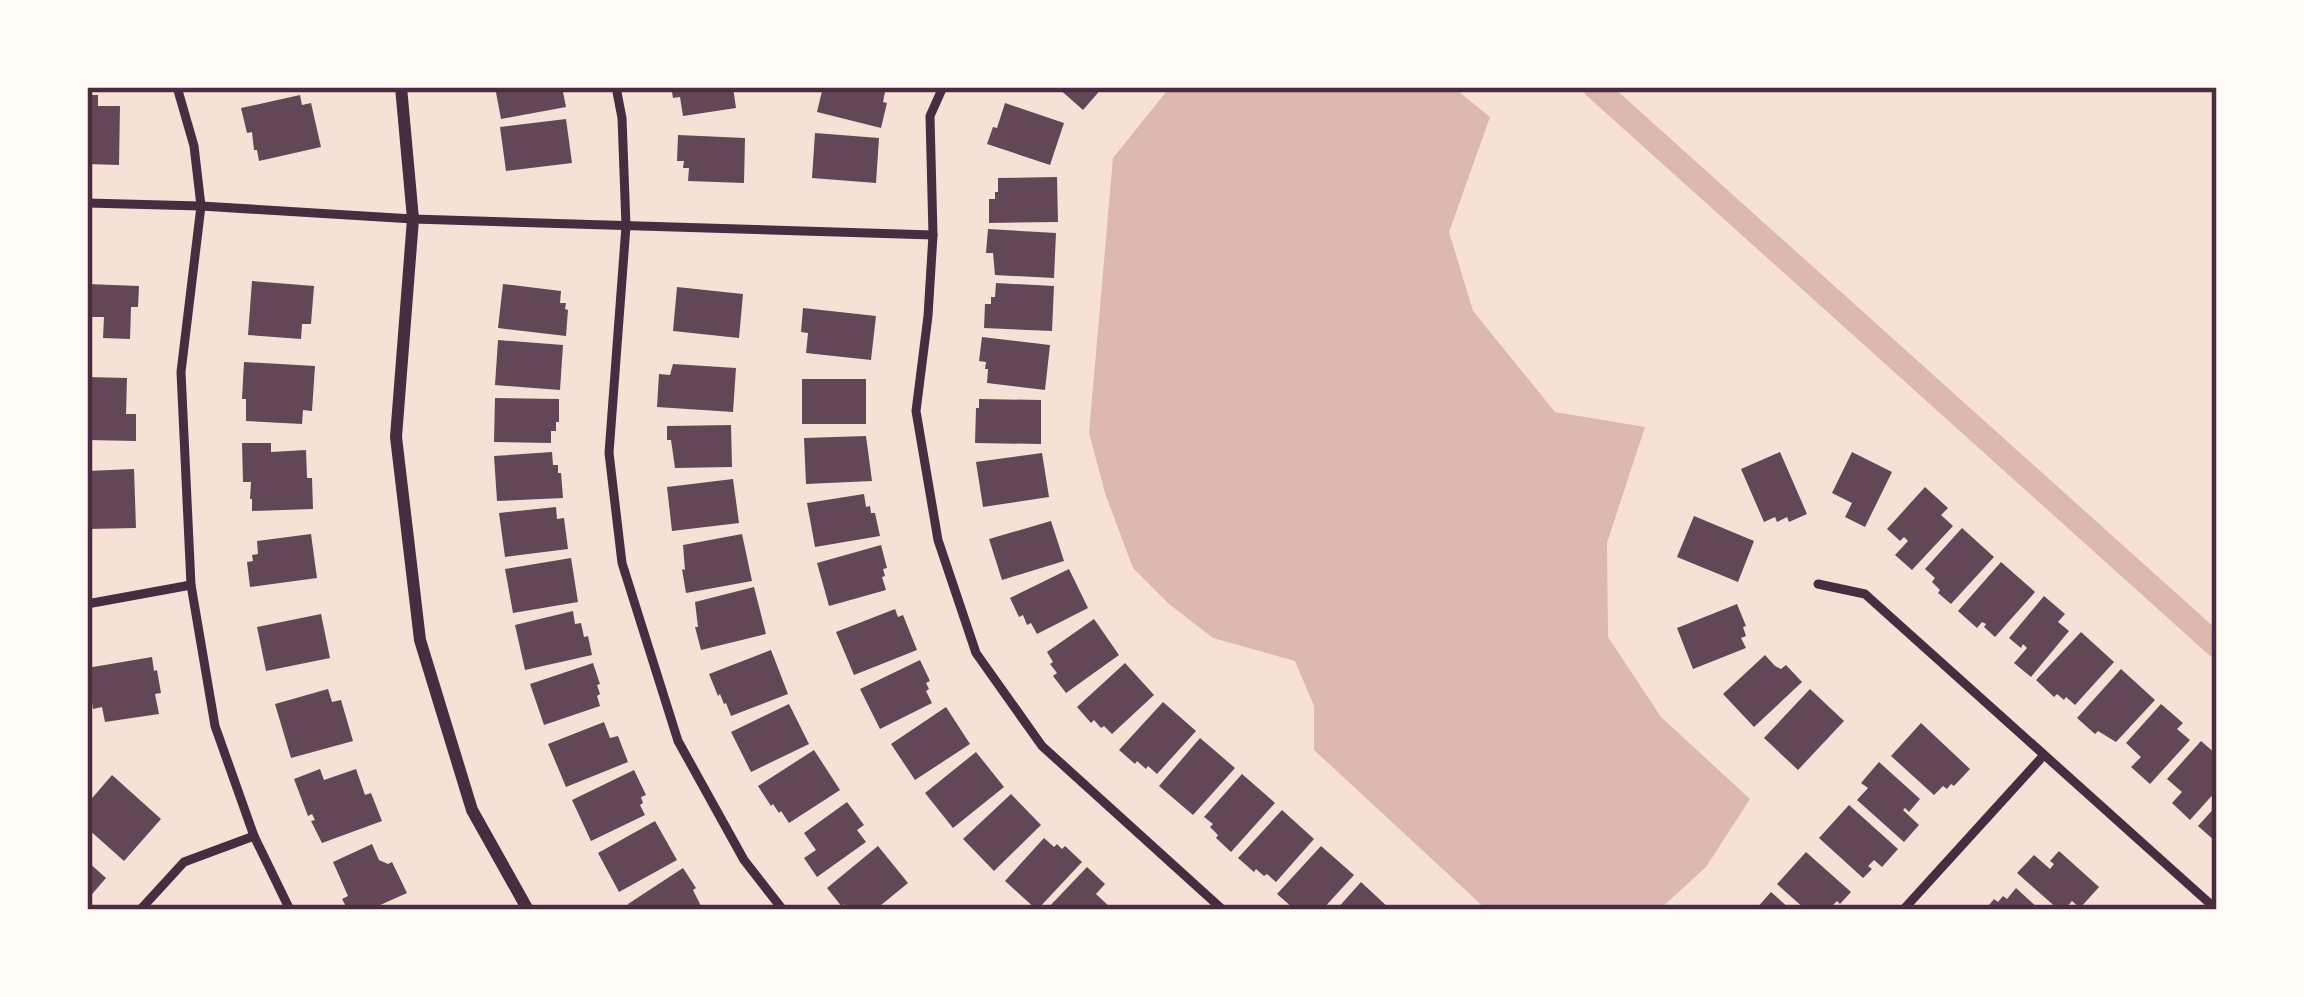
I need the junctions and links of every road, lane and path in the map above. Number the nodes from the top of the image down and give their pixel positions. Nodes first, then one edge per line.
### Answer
1 (177, 87) edge
2 (401, 87) edge
3 (616, 87) edge
4 (943, 87) edge
5 (87, 203) edge
6 (201, 206) junction
7 (413, 219) junction
8 (626, 226) junction
9 (934, 235) junction
10 (1818, 584) dead end
11 (191, 585) junction
12 (87, 604) edge
13 (2044, 755) junction
14 (254, 836) junction
15 (140, 910) edge
16 (290, 910) edge
17 (528, 910) edge
18 (784, 910) edge
19 (1223, 910) edge
20 (1903, 910) edge
21 (2217, 910) edge

1 - 6 street
2 - 7 street
3 - 8 street
4 - 9 street
5 - 6 street
6 - 7 street
6 - 11 street
7 - 8 street
7 - 17 street
8 - 9 street
8 - 18 street
9 - 19 street
10 - 13 street
11 - 12 street
11 - 14 street
13 - 20 street
13 - 21 street
14 - 15 street
14 - 16 street

